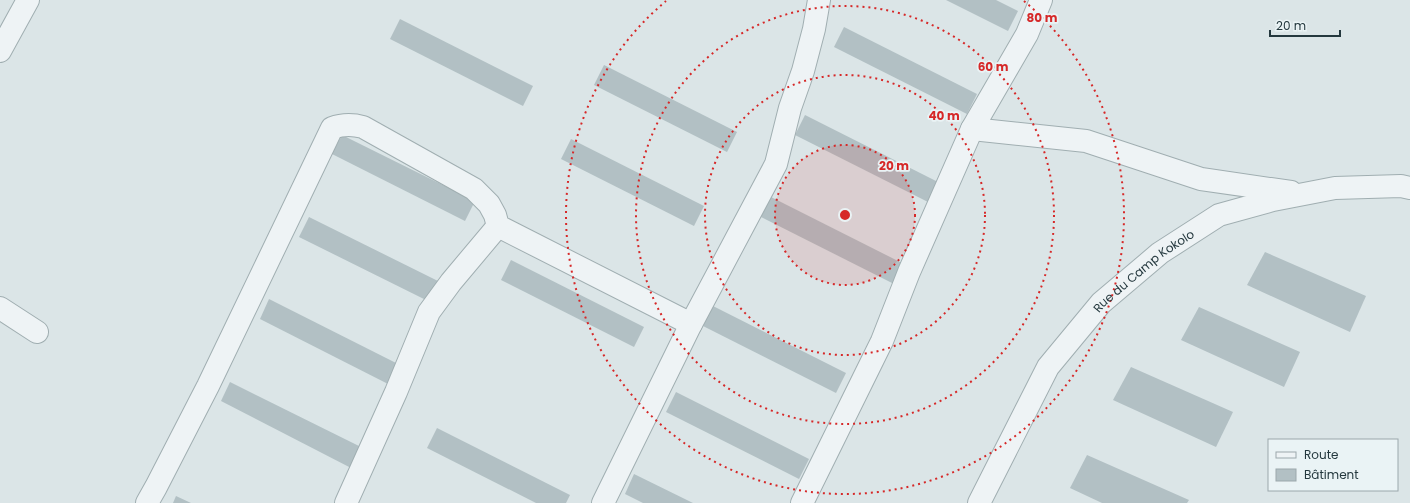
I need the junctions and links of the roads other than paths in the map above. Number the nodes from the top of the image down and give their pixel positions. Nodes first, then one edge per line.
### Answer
1 (28, 0) edge
2 (819, 0) edge
3 (1041, 0) edge
4 (0, 51) edge
5 (972, 129) junction
6 (1410, 188) edge
7 (1305, 194) junction
8 (498, 226) junction
9 (0, 308) edge
10 (691, 324) junction
11 (37, 332) dead end
12 (147, 503) edge
13 (346, 503) edge
14 (603, 503) edge
15 (802, 503) edge
16 (980, 503) edge

1 - 4 street
2 - 10 street
3 - 5 street
5 - 7 street
5 - 15 street
6 - 7 street, Rue du Camp Kokolo
7 - 16 street, Rue du Camp Kokolo
8 - 10 street
8 - 12 street
8 - 13 street
9 - 11 street
10 - 14 street

